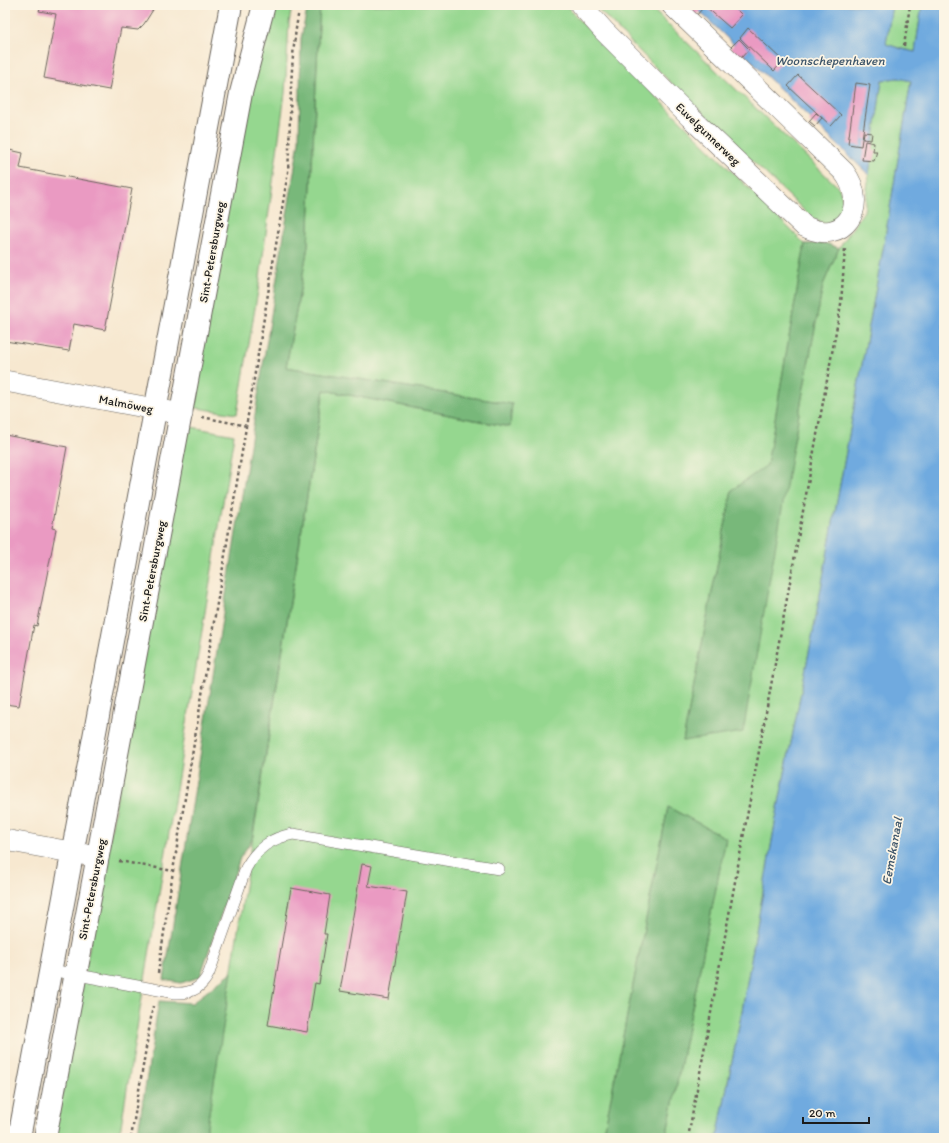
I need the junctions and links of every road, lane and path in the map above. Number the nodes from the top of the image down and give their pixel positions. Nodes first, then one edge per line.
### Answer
1 (231, 5) edge
2 (264, 5) edge
3 (300, 5) edge
4 (581, 5) edge
5 (672, 5) edge
6 (910, 5) edge
7 (904, 46) dead end
8 (848, 222) junction
9 (5, 381) edge
10 (155, 409) junction
11 (182, 414) junction
12 (247, 426) junction
13 (5, 840) edge
14 (74, 852) junction
15 (98, 857) junction
16 (499, 869) dead end
17 (173, 870) junction
18 (51, 970) junction
19 (76, 975) junction
20 (155, 989) junction
21 (19, 1138) edge
22 (45, 1138) edge
23 (131, 1138) edge
24 (688, 1138) edge

1 - 10 street, Sint-Petersburgweg
2 - 11 street, Sint-Petersburgweg
3 - 12 path
4 - 8 street, Euvelgunnerweg
5 - 8 street
6 - 7 path
8 - 24 path
9 - 10 street, Malmöweg
10 - 11 street, Malmöweg
10 - 14 street, Sint-Petersburgweg
11 - 12 path
11 - 15 street, Sint-Petersburgweg
12 - 17 path
13 - 14 street
14 - 15 street
14 - 18 street, Sint-Petersburgweg
15 - 17 path
15 - 19 street, Sint-Petersburgweg
16 - 20 lane
17 - 20 path
18 - 19 lane
18 - 21 street, Sint-Petersburgweg
19 - 20 lane
19 - 22 street, Sint-Petersburgweg
20 - 23 path

